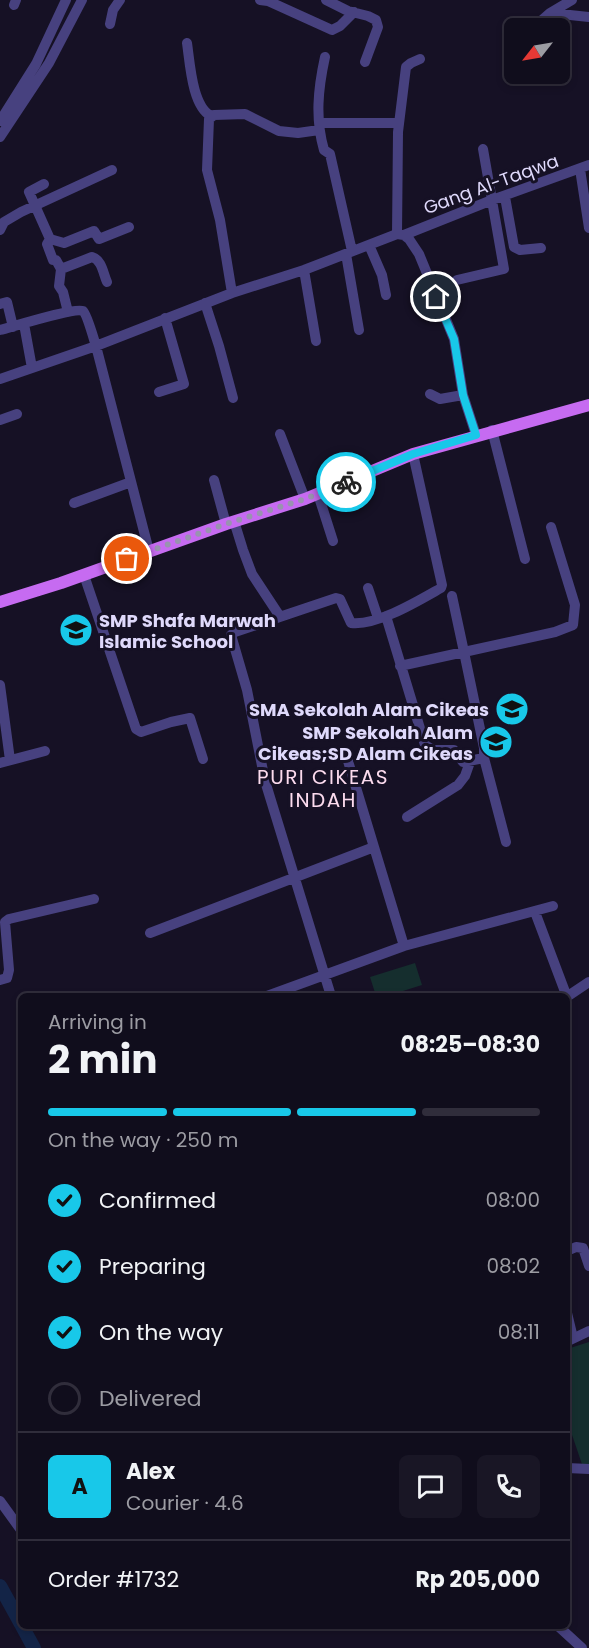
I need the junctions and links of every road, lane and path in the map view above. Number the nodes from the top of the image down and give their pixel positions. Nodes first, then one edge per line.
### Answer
1 (66, 0) edge
2 (82, 0) edge
3 (120, 0) edge
4 (265, 0) edge
5 (327, 0) edge
6 (572, 0) edge
7 (354, 12) junction
8 (550, 13) junction
9 (589, 17) edge
10 (544, 18) edge
11 (110, 24) dead end
12 (187, 43) dead end
13 (325, 57) dead end
14 (420, 59) dead end
15 (364, 62) dead end
16 (211, 116) junction
17 (0, 121) edge
18 (398, 123) junction
19 (319, 126) junction
20 (0, 136) edge
21 (483, 149) dead end
22 (585, 167) edge
23 (112, 170) dead end
24 (44, 184) dead end
25 (505, 197) junction
26 (492, 200) junction
27 (36, 206) junction
28 (129, 227) dead end
29 (589, 228) edge
30 (0, 230) edge
31 (400, 235) junction
32 (50, 239) junction
33 (369, 245) junction
34 (541, 248) dead end
35 (349, 253) junction
36 (61, 269) junction
37 (304, 270) junction
38 (457, 280) dead end
39 (107, 282) dead end
40 (232, 293) junction
41 (386, 295) dead end
42 (205, 303) junction
43 (0, 304) edge
44 (68, 312) junction
45 (165, 318) junction
46 (19, 325) junction
47 (0, 330) edge
48 (359, 330) dead end
49 (316, 341) dead end
50 (96, 346) junction
51 (32, 368) junction
52 (0, 379) edge
53 (159, 392) dead end
54 (430, 394) dead end
55 (463, 395) junction
56 (232, 398) dead end
57 (589, 405) edge
58 (17, 414) dead end
59 (0, 420) edge
60 (492, 430) junction
61 (280, 434) dead end
62 (476, 435) junction
63 (413, 454) junction
64 (214, 480) dead end
65 (131, 482) junction
66 (318, 494) junction
67 (305, 499) junction
68 (74, 503) dead end
69 (230, 523) junction
70 (551, 527) dead end
71 (333, 541) dead end
72 (149, 551) junction
73 (525, 559) dead end
74 (84, 575) junction
75 (368, 588) dead end
76 (452, 596) dead end
77 (0, 602) edge
78 (279, 615) junction
79 (382, 617) junction
80 (464, 652) junction
81 (400, 666) junction
82 (0, 685) edge
83 (45, 751) dead end
84 (484, 758) junction
85 (203, 759) dead end
86 (348, 761) dead end
87 (5, 762) edge
88 (470, 762) junction
89 (407, 818) dead end
90 (507, 842) dead end
91 (374, 848) junction
92 (295, 878) junction
93 (94, 899) dead end
94 (553, 906) dead end
95 (535, 912) junction
96 (3, 919) edge
97 (150, 933) dead end
98 (404, 946) junction
99 (325, 975) junction
100 (0, 980) edge
101 (589, 982) edge
102 (275, 993) edge
103 (330, 993) edge
104 (565, 993) edge
105 (570, 995) edge
106 (570, 1250) edge
107 (589, 1266) edge
108 (589, 1331) edge
109 (570, 1340) edge
110 (570, 1468) edge
111 (589, 1469) edge
112 (0, 1501) edge
113 (18, 1526) edge
114 (561, 1629) edge
115 (582, 1648) edge

1 - 17 street
2 - 20 street
3 - 11 street
4 - 7 street
5 - 7 street
6 - 8 street
7 - 15 street
8 - 9 street
8 - 10 street
12 - 16 street
13 - 19 street
14 - 18 street
16 - 19 street
16 - 40 street
18 - 19 street
18 - 31 street
19 - 35 street
21 - 26 street
22 - 25 street, Gang Al-Taqwa
22 - 29 street
23 - 27 street
24 - 27 street
25 - 26 street, Gang Al-Taqwa
25 - 34 street
26 - 31 street, Gang Al-Taqwa
26 - 38 street
27 - 30 street
27 - 32 street
28 - 32 street
31 - 33 street, Gang Al-Taqwa
31 - 55 street
32 - 36 street
33 - 35 street, Gang Al-Taqwa
33 - 41 street
35 - 37 street, Gang Al-Taqwa
35 - 48 street
36 - 39 street
36 - 44 street
37 - 40 street, Gang Al-Taqwa
37 - 49 street
40 - 42 street, Gang Al-Taqwa
42 - 45 street, Gang Al-Taqwa
42 - 56 street
43 - 46 street
44 - 46 street
44 - 50 street
45 - 50 street, Gang Al-Taqwa
45 - 53 street
46 - 47 street
46 - 51 street
50 - 51 street, Gang Al-Taqwa
50 - 65 street
51 - 52 street, Gang Al-Taqwa
54 - 55 street
55 - 62 street
57 - 60 main road
58 - 59 street
60 - 62 main road
60 - 73 street
61 - 67 street
62 - 63 main road
63 - 66 main road
63 - 79 street
64 - 69 street
65 - 68 street
65 - 72 street
66 - 67 main road
66 - 71 street
67 - 69 main road
69 - 72 main road
69 - 78 street
70 - 80 street
72 - 74 main road
74 - 77 main road
74 - 85 street
75 - 79 street
76 - 80 street
78 - 79 street
78 - 92 street
79 - 81 street
80 - 81 street
80 - 84 street
81 - 88 street
82 - 87 street
83 - 87 street
84 - 88 street
84 - 90 street
86 - 91 street
88 - 89 street
91 - 92 street
91 - 98 street
92 - 97 street
92 - 99 street
93 - 96 street
94 - 95 street
95 - 98 street
95 - 104 street
96 - 100 street
98 - 99 street
99 - 102 street
99 - 103 street
101 - 105 street
106 - 107 street
108 - 109 street
110 - 111 street
112 - 113 street
114 - 115 street

